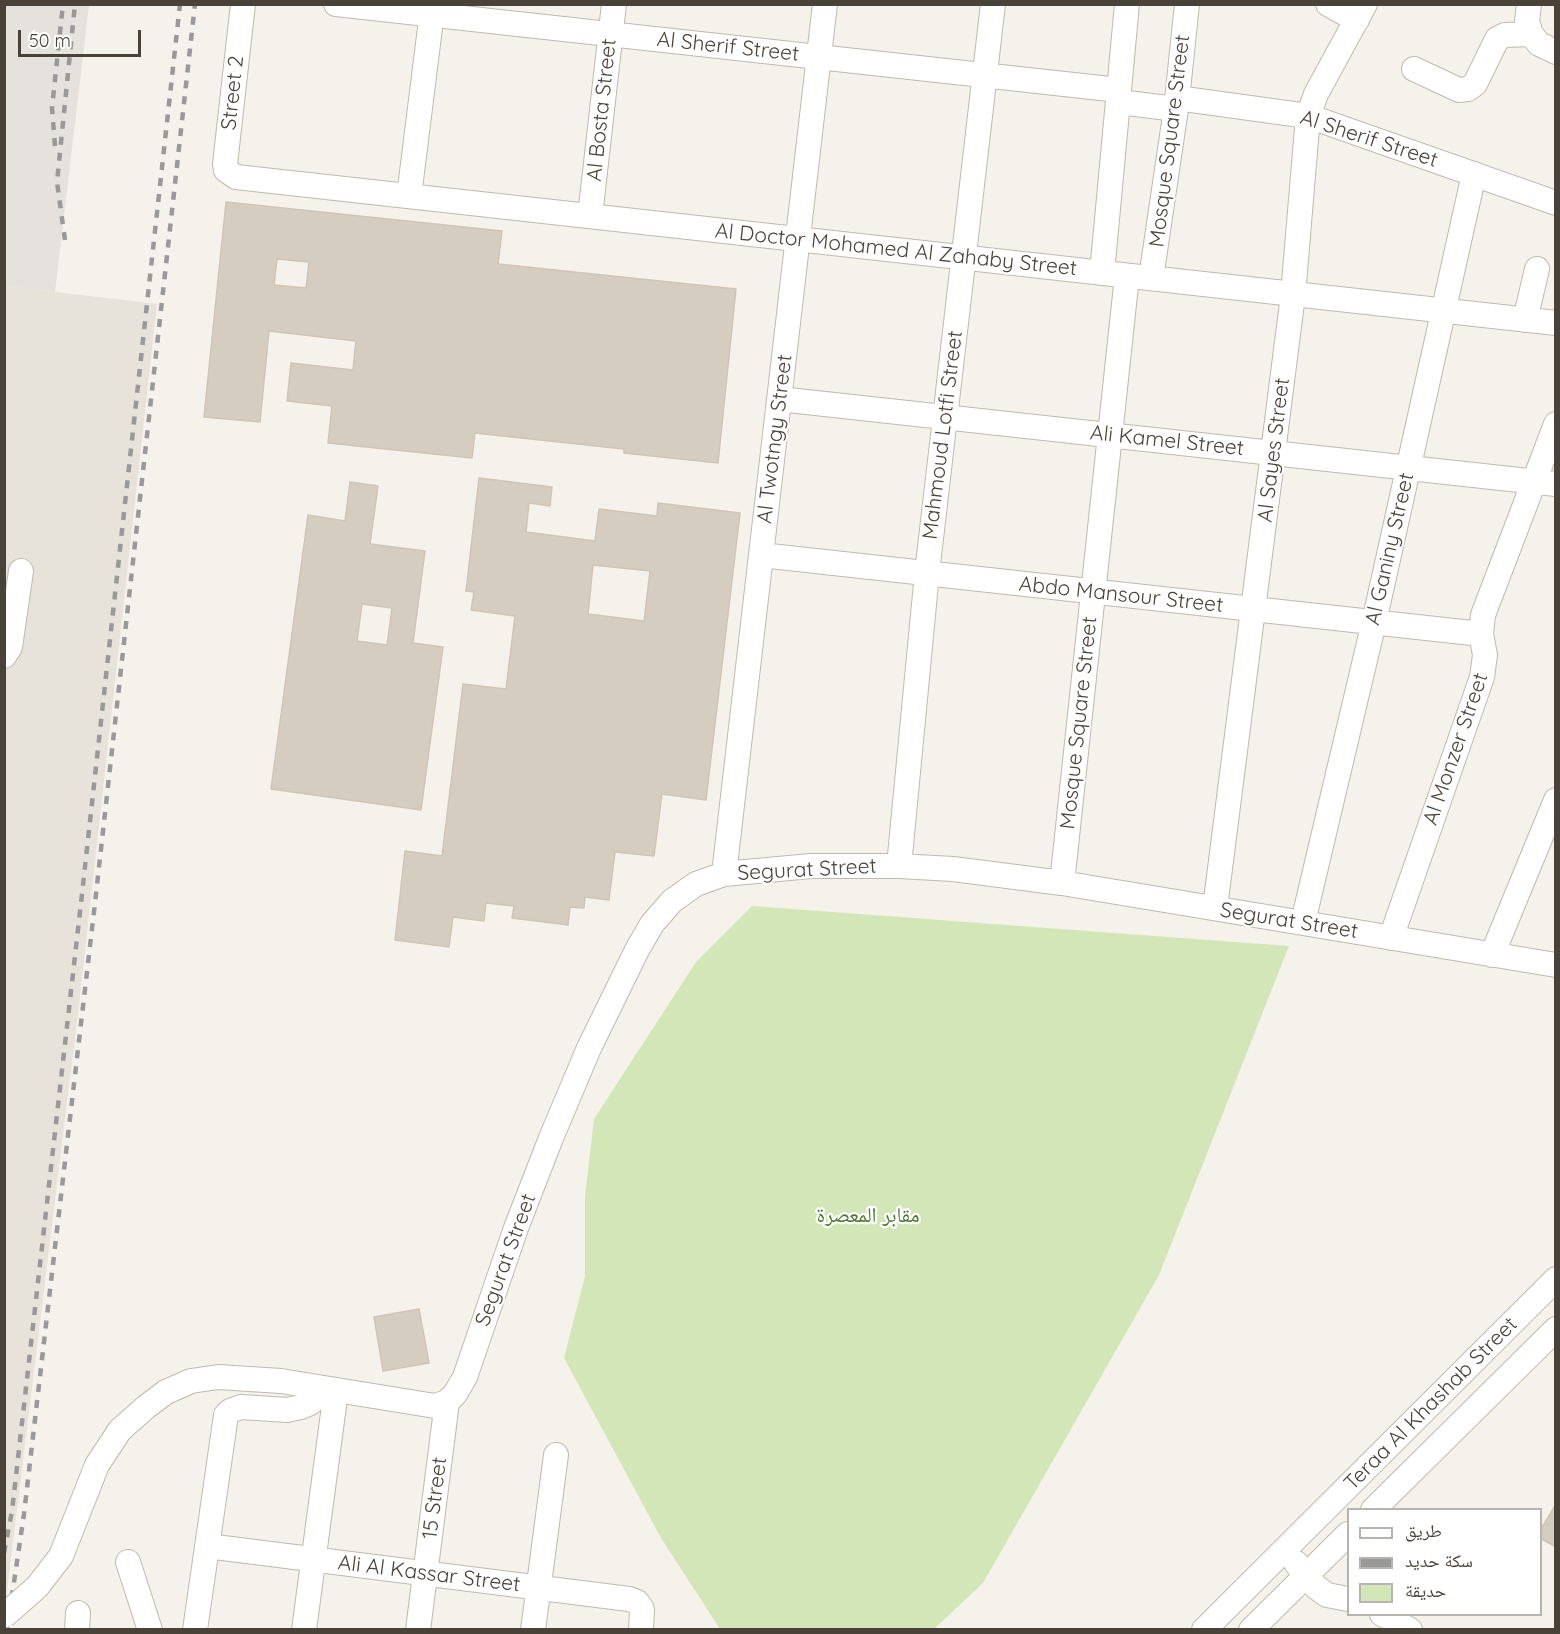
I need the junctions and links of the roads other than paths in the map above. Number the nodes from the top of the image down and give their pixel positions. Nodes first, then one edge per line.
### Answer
1 (243, 4) edge
2 (336, 4) edge
3 (614, 4) edge
4 (825, 4) edge
5 (993, 4) edge
6 (1128, 4) edge
7 (1187, 4) edge
8 (1328, 4) edge
9 (1529, 4) edge
10 (432, 10) edge
11 (1361, 12) edge
12 (1531, 34) junction
13 (611, 35) junction
14 (1556, 52) edge
15 (819, 57) junction
16 (1414, 69) dead end
17 (985, 75) junction
18 (1119, 96) junction
19 (1176, 104) junction
20 (1308, 116) junction
21 (1474, 174) junction
22 (236, 177) joint
23 (409, 196) junction
24 (1556, 203) edge
25 (590, 216) junction
26 (798, 239) junction
27 (964, 257) junction
28 (1537, 269) dead end
29 (1102, 273) junction
30 (1127, 276) junction
31 (1151, 278) junction
32 (1293, 295) junction
33 (1443, 311) junction
34 (1525, 320) junction
35 (1556, 323) edge
36 (779, 399) junction
37 (946, 417) junction
38 (1556, 424) edge
39 (1110, 435) junction
40 (1273, 452) junction
41 (1408, 467) junction
42 (1545, 482) edge
43 (761, 555) junction
44 (21, 572) dead end
45 (927, 573) junction
46 (1093, 592) junction
47 (1253, 609) junction
48 (1374, 622) junction
49 (1481, 634) junction
50 (4, 656) edge
51 (1556, 800) edge
52 (1550, 826) edge
53 (898, 866) junction
54 (724, 874) junction
55 (1062, 884) junction
56 (1215, 908) junction
57 (1303, 922) junction
58 (1391, 938) junction
59 (1492, 955) junction
60 (1550, 961) edge
61 (1556, 1280) edge
62 (1556, 1329) edge
63 (332, 1390) junction
64 (447, 1402) junction
65 (556, 1455) dead end
66 (1374, 1508) edge
67 (1347, 1535) edge
68 (207, 1546) junction
69 (1286, 1549) junction
70 (314, 1559) junction
71 (128, 1562) dead end
72 (425, 1573) junction
73 (1306, 1576) junction
74 (538, 1588) junction
75 (1347, 1599) edge
76 (4, 1616) edge
77 (1386, 1616) edge
78 (642, 1621) edge
79 (150, 1629) edge
80 (195, 1629) edge
81 (304, 1629) edge
82 (418, 1629) edge
83 (533, 1629) edge
84 (1203, 1629) edge
85 (1251, 1629) edge
86 (1410, 1629) edge

1 - 22 street, Street 2
2 - 10 street, Al Sherif Street
3 - 13 street, Al Bosta Street
4 - 15 street, Al Twotngy Street
5 - 17 street, Mahmoud Lotfi Street
6 - 18 street
7 - 19 street, Mosque Square Street
8 - 11 street
9 - 12 street
10 - 13 street, Al Sherif Street
10 - 23 street
11 - 20 street, Al Sayes Street
12 - 14 street
12 - 16 street
13 - 15 street, Al Sherif Street
13 - 25 street, Al Bosta Street
15 - 17 street, Al Sherif Street
15 - 26 street, Al Twotngy Street
17 - 18 street, Al Sherif Street
17 - 27 street, Mahmoud Lotfi Street
18 - 19 street, Al Sherif Street
18 - 29 street
19 - 20 street, Al Sherif Street
19 - 31 street, Mosque Square Street
20 - 21 street, Al Sherif Street
20 - 32 street, Al Sayes Street
21 - 24 street, Al Sherif Street
21 - 33 street, Al Ganiny Street
22 - 23 street, Al Doctor Mohamed Al Zahaby Street
23 - 25 street, Al Doctor Mohamed Al Zahaby Street
25 - 26 street, Al Doctor Mohamed Al Zahaby Street
26 - 27 street, Al Doctor Mohamed Al Zahaby Street
26 - 36 street, Al Twotngy Street
27 - 29 street, Al Doctor Mohamed Al Zahaby Street
27 - 37 street, Mahmoud Lotfi Street
28 - 34 street
29 - 30 street, Al Doctor Mohamed Al Zahaby Street
30 - 31 street, Al Doctor Mohamed Al Zahaby Street
30 - 39 street, Mosque Square Street
31 - 32 street, Al Doctor Mohamed Al Zahaby Street
32 - 33 street, Al Doctor Mohamed Al Zahaby Street
32 - 40 street, Al Sayes Street
33 - 34 street, Al Doctor Mohamed Al Zahaby Street
33 - 41 street, Al Ganiny Street
34 - 35 street, Al Doctor Mohamed Al Zahaby Street
36 - 37 street, Ali Kamel Street
36 - 43 street, Al Twotngy Street
37 - 39 street, Ali Kamel Street
37 - 45 street, Mahmoud Lotfi Street
38 - 42 street, Al Monzer Street
39 - 40 street, Ali Kamel Street
39 - 46 street, Mosque Square Street
40 - 41 street, Ali Kamel Street
40 - 47 street, Al Sayes Street
41 - 42 street, Ali Kamel Street
41 - 48 street, Al Ganiny Street
42 - 49 street, Al Monzer Street
43 - 45 street, Abdo Mansour Street
43 - 54 street, Al Twotngy Street
44 - 50 street
45 - 46 street, Abdo Mansour Street
45 - 53 street, Mahmoud Lotfi Street
46 - 47 street, Abdo Mansour Street
46 - 55 street, Mosque Square Street
47 - 48 street, Abdo Mansour Street
47 - 56 street, Al Sayes Street
48 - 49 street, Abdo Mansour Street
48 - 57 street, Al Ganiny Street
49 - 58 street, Al Monzer Street
51 - 52 street
52 - 59 street
53 - 54 street, Segurat Street
53 - 55 street, Segurat Street
54 - 64 street, Segurat Street
55 - 56 street, Segurat Street
56 - 57 street, Segurat Street
57 - 58 street, Segurat Street
58 - 59 street, Segurat Street
59 - 60 street, Segurat Street
61 - 69 street, Teraa Al Khashab Street
62 - 66 street, Teraa Al Khashab Street
63 - 64 street
63 - 68 street
63 - 70 street
63 - 76 street, bridge
64 - 72 street, 15 Street
65 - 74 street
67 - 73 street
68 - 70 street, Ali Al Kassar Street
68 - 80 street
69 - 73 street
69 - 84 street, Teraa Al Khashab Street
70 - 72 street, Ali Al Kassar Street
70 - 81 street
71 - 79 street
72 - 74 street, Ali Al Kassar Street
72 - 82 street, 15 Street
73 - 75 street
73 - 85 street
74 - 78 street, Ali Al Kassar Street
74 - 83 street
77 - 86 street

